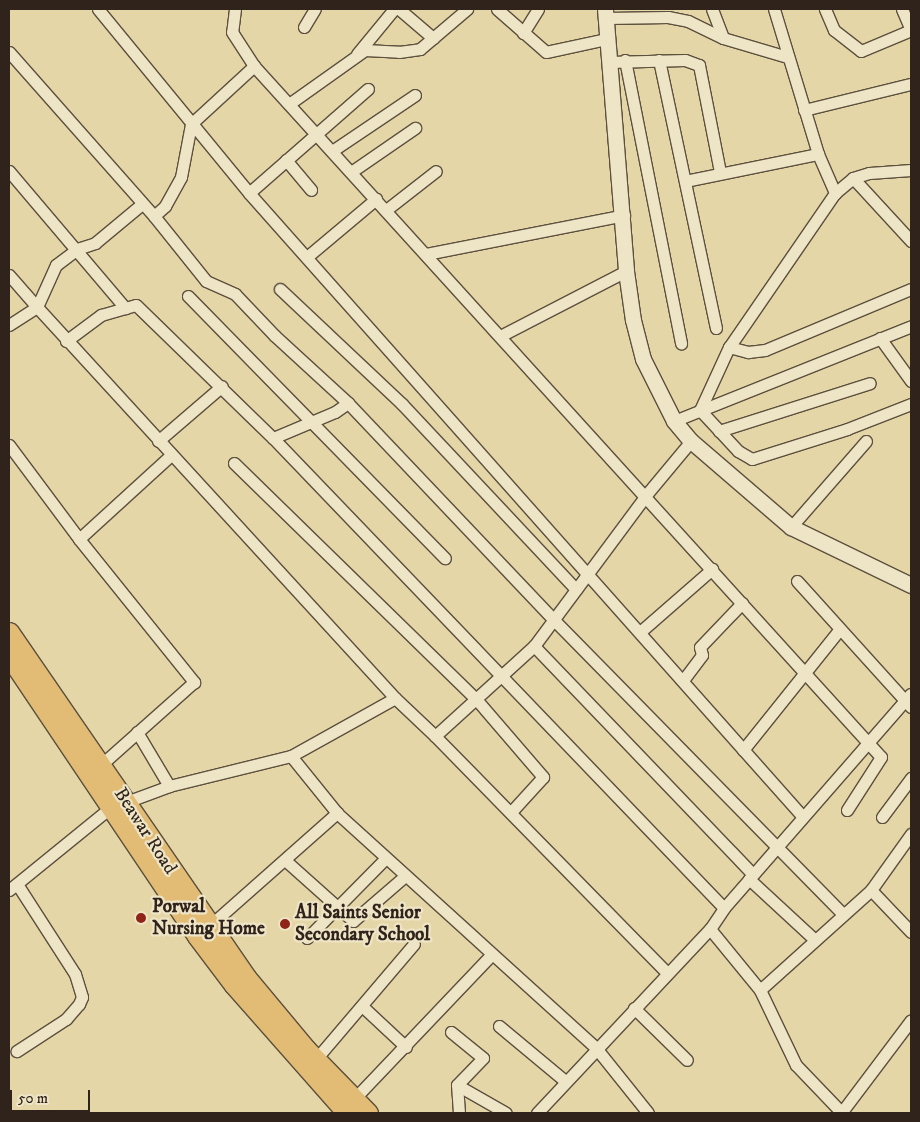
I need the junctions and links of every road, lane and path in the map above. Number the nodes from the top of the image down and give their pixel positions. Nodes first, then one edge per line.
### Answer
1 (98, 9) edge
2 (235, 9) edge
3 (394, 9) edge
4 (399, 9) edge
5 (467, 9) edge
6 (496, 9) edge
7 (538, 9) edge
8 (712, 9) edge
9 (774, 9) edge
10 (825, 9) edge
11 (902, 9) edge
12 (313, 10) edge
13 (606, 13) edge
14 (304, 27) dead end
15 (911, 30) edge
16 (523, 32) junction
17 (433, 38) junction
18 (723, 38) junction
19 (607, 50) junction
20 (9, 52) edge
21 (354, 57) junction
22 (787, 57) junction
23 (625, 60) junction
24 (659, 60) junction
25 (254, 66) junction
26 (911, 84) edge
27 (368, 89) dead end
28 (415, 96) dead end
29 (288, 104) junction
30 (804, 110) junction
31 (191, 124) junction
32 (415, 128) dead end
33 (316, 134) junction
34 (332, 151) junction
35 (818, 154) junction
36 (286, 160) junction
37 (436, 170) dead end
38 (911, 170) edge
39 (9, 171) edge
40 (351, 172) junction
41 (720, 172) junction
42 (853, 178) junction
43 (685, 181) junction
44 (310, 190) dead end
45 (249, 192) junction
46 (835, 194) junction
47 (376, 199) junction
48 (142, 204) junction
49 (386, 210) junction
50 (624, 215) junction
51 (154, 216) junction
52 (911, 241) edge
53 (77, 249) junction
54 (426, 254) junction
55 (308, 256) junction
56 (626, 271) junction
57 (9, 276) edge
58 (911, 289) edge
59 (280, 290) dead end
60 (188, 296) dead end
61 (37, 307) junction
62 (125, 308) junction
63 (9, 325) edge
64 (911, 326) edge
65 (716, 328) dead end
66 (500, 336) junction
67 (880, 338) junction
68 (66, 341) junction
69 (681, 344) dead end
70 (729, 347) junction
71 (911, 382) edge
72 (870, 383) dead end
73 (222, 386) junction
74 (348, 404) junction
75 (911, 404) edge
76 (700, 410) junction
77 (312, 421) junction
78 (674, 421) junction
79 (719, 431) junction
80 (273, 438) junction
81 (158, 441) junction
82 (691, 441) junction
83 (866, 441) dead end
84 (9, 445) edge
85 (171, 455) junction
86 (234, 463) dead end
87 (646, 495) junction
88 (791, 527) junction
89 (79, 540) junction
90 (445, 558) dead end
91 (712, 570) junction
92 (588, 574) junction
93 (797, 581) dead end
94 (911, 585) edge
95 (576, 589) junction
96 (742, 602) junction
97 (554, 620) junction
98 (839, 630) junction
99 (9, 632) edge
100 (640, 632) junction
101 (534, 646) junction
102 (9, 656) edge
103 (804, 672) junction
104 (501, 676) junction
105 (684, 679) junction
106 (395, 698) junction
107 (476, 699) junction
108 (909, 700) edge
109 (137, 732) junction
110 (435, 736) junction
111 (868, 743) junction
112 (743, 750) junction
113 (291, 756) junction
114 (101, 765) junction
115 (910, 781) edge
116 (169, 786) junction
117 (118, 804) junction
118 (847, 810) dead end
119 (510, 812) junction
120 (337, 813) junction
121 (803, 817) junction
122 (882, 817) dead end
123 (911, 834) edge
124 (777, 847) junction
125 (386, 858) junction
126 (286, 861) junction
127 (404, 876) junction
128 (751, 877) junction
129 (13, 887) edge
130 (871, 890) junction
131 (724, 908) junction
132 (336, 909) junction
133 (843, 914) junction
134 (910, 928) edge
135 (710, 929) junction
136 (203, 931) junction
137 (307, 938) dead end
138 (814, 939) junction
139 (414, 944) dead end
140 (492, 954) junction
141 (668, 973) junction
142 (760, 990) junction
143 (362, 1006) junction
144 (634, 1008) junction
145 (911, 1020) edge
146 (274, 1022) junction
147 (499, 1026) dead end
148 (451, 1032) dead end
149 (406, 1046) junction
150 (596, 1048) junction
151 (17, 1051) dead end
152 (316, 1059) junction
153 (687, 1060) dead end
154 (565, 1081) junction
155 (457, 1085) junction
156 (350, 1106) edge
157 (368, 1113) edge
158 (459, 1113) edge
159 (506, 1113) edge
160 (537, 1113) edge
161 (648, 1113) edge
162 (841, 1113) edge

1 - 31 street
2 - 25 street
3 - 21 street
4 - 17 street
5 - 17 street
6 - 16 street
7 - 16 street
8 - 18 street
9 - 22 street
10 - 15 street
11 - 15 street
12 - 14 street
13 - 18 street
13 - 19 street
16 - 19 street
17 - 21 street
18 - 22 street
19 - 23 street
19 - 50 street
20 - 48 street
21 - 29 street
22 - 30 street
23 - 24 street
23 - 69 street
24 - 41 street
24 - 43 street
25 - 29 street
25 - 31 street
26 - 30 street
27 - 33 street
28 - 34 street
29 - 33 street
30 - 35 street
31 - 45 street
31 - 51 street
32 - 40 street
33 - 34 street
33 - 36 street
34 - 40 street
35 - 41 street
35 - 46 street
36 - 44 street
36 - 45 street
37 - 49 street
38 - 42 street
39 - 53 street
40 - 47 street
41 - 43 street
42 - 46 street
42 - 52 street
43 - 65 street
45 - 55 street
46 - 70 street
47 - 49 street
47 - 55 street
48 - 51 street
48 - 53 street
49 - 54 street
50 - 54 street
50 - 56 street
51 - 74 street
53 - 61 street
53 - 62 street
54 - 66 street
55 - 92 street
56 - 66 street
56 - 78 street
57 - 61 street
58 - 70 street
59 - 95 street
60 - 77 street
61 - 63 street
61 - 68 street
62 - 68 street
62 - 73 street
64 - 67 street
66 - 87 street
67 - 71 street
67 - 76 street
68 - 81 street
70 - 76 street
72 - 79 street
73 - 80 street
73 - 81 street
74 - 77 street
74 - 97 street
75 - 79 street
76 - 78 street
76 - 79 street
77 - 80 street
77 - 90 street
78 - 82 street
80 - 104 street
81 - 85 street
82 - 87 street
82 - 88 street
83 - 88 street
84 - 89 street
85 - 89 street
85 - 106 street
86 - 107 street
87 - 91 street
87 - 92 street
88 - 94 street
89 - 109 street
91 - 96 street
91 - 100 street
92 - 95 street
92 - 100 street
93 - 98 street
95 - 97 street
96 - 103 street
96 - 105 street
97 - 101 street
97 - 124 street
98 - 103 street
98 - 108 street
99 - 114 main road, Beawar Road
100 - 105 street
101 - 104 street
101 - 128 street
102 - 117 main road, Beawar Road
103 - 111 street
103 - 112 street
104 - 107 street
104 - 131 street
105 - 112 street
106 - 110 street
106 - 113 street
107 - 110 street
107 - 119 street
108 - 111 street
109 - 114 street
109 - 116 street
110 - 119 street
111 - 118 street
111 - 121 street
112 - 121 street
113 - 116 street
113 - 120 street
114 - 117 main road, Beawar Road
115 - 122 street
116 - 117 street
117 - 129 street
117 - 136 main road, Beawar Road
119 - 141 street
120 - 125 street
120 - 126 street
121 - 124 street
123 - 130 street
124 - 128 street
124 - 133 street
125 - 127 street
125 - 132 street
126 - 132 street
126 - 136 street
127 - 132 street
127 - 140 street
128 - 131 street
128 - 138 street
129 - 151 street
130 - 133 street
130 - 134 street
131 - 135 street
132 - 137 street
133 - 138 street
135 - 141 street
135 - 142 street
136 - 146 main road, Beawar Road
138 - 142 street
139 - 143 street
140 - 149 street
140 - 150 street
141 - 144 street
142 - 162 street
143 - 149 street
143 - 152 street
144 - 150 street
144 - 153 street
145 - 162 street
146 - 152 main road, Beawar Road
146 - 156 main road, Beawar Road
147 - 154 street
148 - 155 street
149 - 156 street
150 - 154 street
150 - 161 street
152 - 156 main road, Beawar Road
154 - 160 street
155 - 158 street
155 - 159 street
156 - 157 main road, Beawar Road

